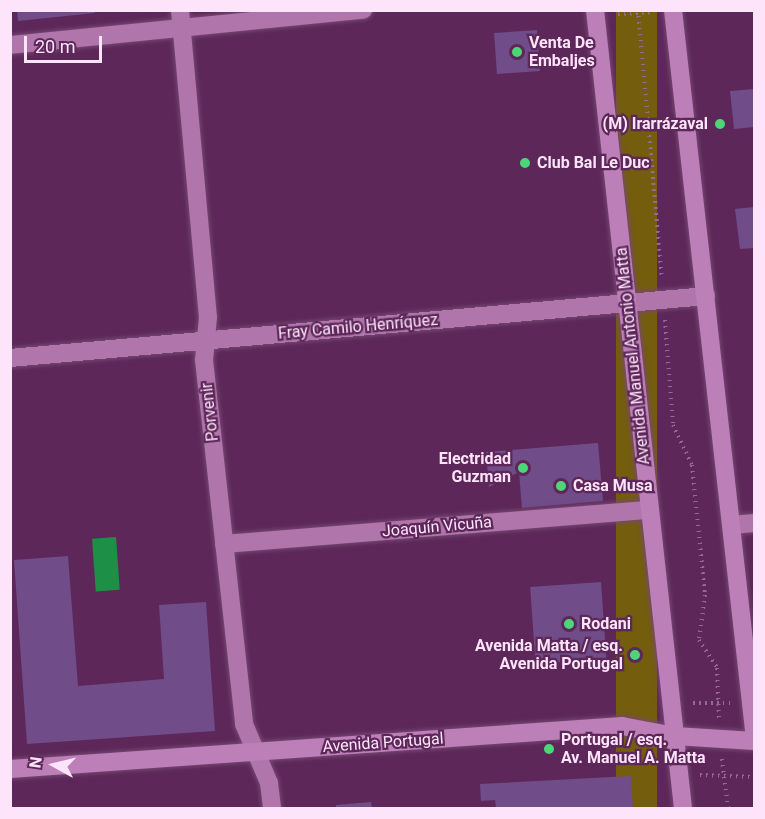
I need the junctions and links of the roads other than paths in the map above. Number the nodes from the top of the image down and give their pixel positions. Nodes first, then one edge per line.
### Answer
1 (363, 10) edge
2 (673, 10) edge
3 (596, 13) edge
4 (181, 19) edge
5 (10, 45) edge
6 (706, 296) junction
7 (627, 303) junction
8 (206, 341) junction
9 (10, 358) edge
10 (650, 510) junction
11 (754, 523) edge
12 (731, 525) junction
13 (224, 544) junction
14 (754, 730) edge
15 (675, 736) junction
16 (754, 741) edge
17 (256, 752) junction
18 (10, 769) edge
19 (272, 808) edge
20 (683, 808) edge

1 - 4 street
2 - 6 main road
3 - 7 main road, Avenida Manuel Antonio Matta
4 - 5 street
4 - 8 street, Porvenir
6 - 7 street, Fray Camilo Henríquez
6 - 12 main road
7 - 8 street, Fray Camilo Henríquez
7 - 10 main road, Avenida Manuel Antonio Matta
8 - 9 street, Fray Camilo Henríquez
8 - 13 street, Porvenir
10 - 13 street, Joaquín Vicuña
10 - 15 main road, Avenida Manuel Antonio Matta
11 - 12 street
12 - 14 main road
13 - 17 street, Porvenir
15 - 16 main road, Avenida Portugal
15 - 17 main road, Avenida Portugal
15 - 20 main road, Avenida Manuel Antonio Matta
17 - 18 main road, Avenida Portugal
17 - 19 street, Porvenir

